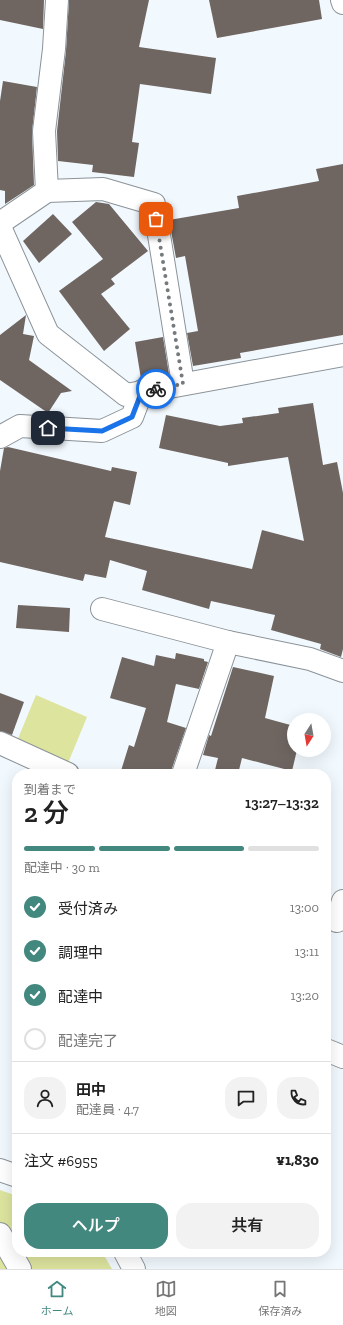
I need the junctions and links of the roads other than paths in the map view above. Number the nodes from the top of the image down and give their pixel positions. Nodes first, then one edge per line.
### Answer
1 (57, 0) edge
2 (47, 191) junction
3 (0, 223) edge
4 (0, 227) edge
5 (343, 355) edge
6 (183, 384) junction
7 (142, 391) junction
8 (0, 437) edge
9 (102, 609) dead end
10 (228, 642) junction
11 (343, 671) edge
12 (0, 743) edge
13 (57, 769) edge
14 (185, 769) edge
15 (343, 901) edge
16 (335, 920) edge
17 (331, 1052) edge
18 (343, 1057) edge
19 (0, 1170) edge
20 (12, 1174) edge
21 (0, 1234) edge
22 (12, 1255) edge
23 (13, 1257) edge
24 (128, 1257) edge
25 (20, 1269) edge
26 (134, 1269) edge

1 - 2 street
2 - 3 street
2 - 6 street
4 - 7 street
5 - 6 street
6 - 7 street
7 - 8 street
9 - 10 street
10 - 11 street
10 - 14 street
12 - 13 street
15 - 16 street
17 - 18 street
19 - 20 street
21 - 22 street
23 - 25 street
24 - 26 street

